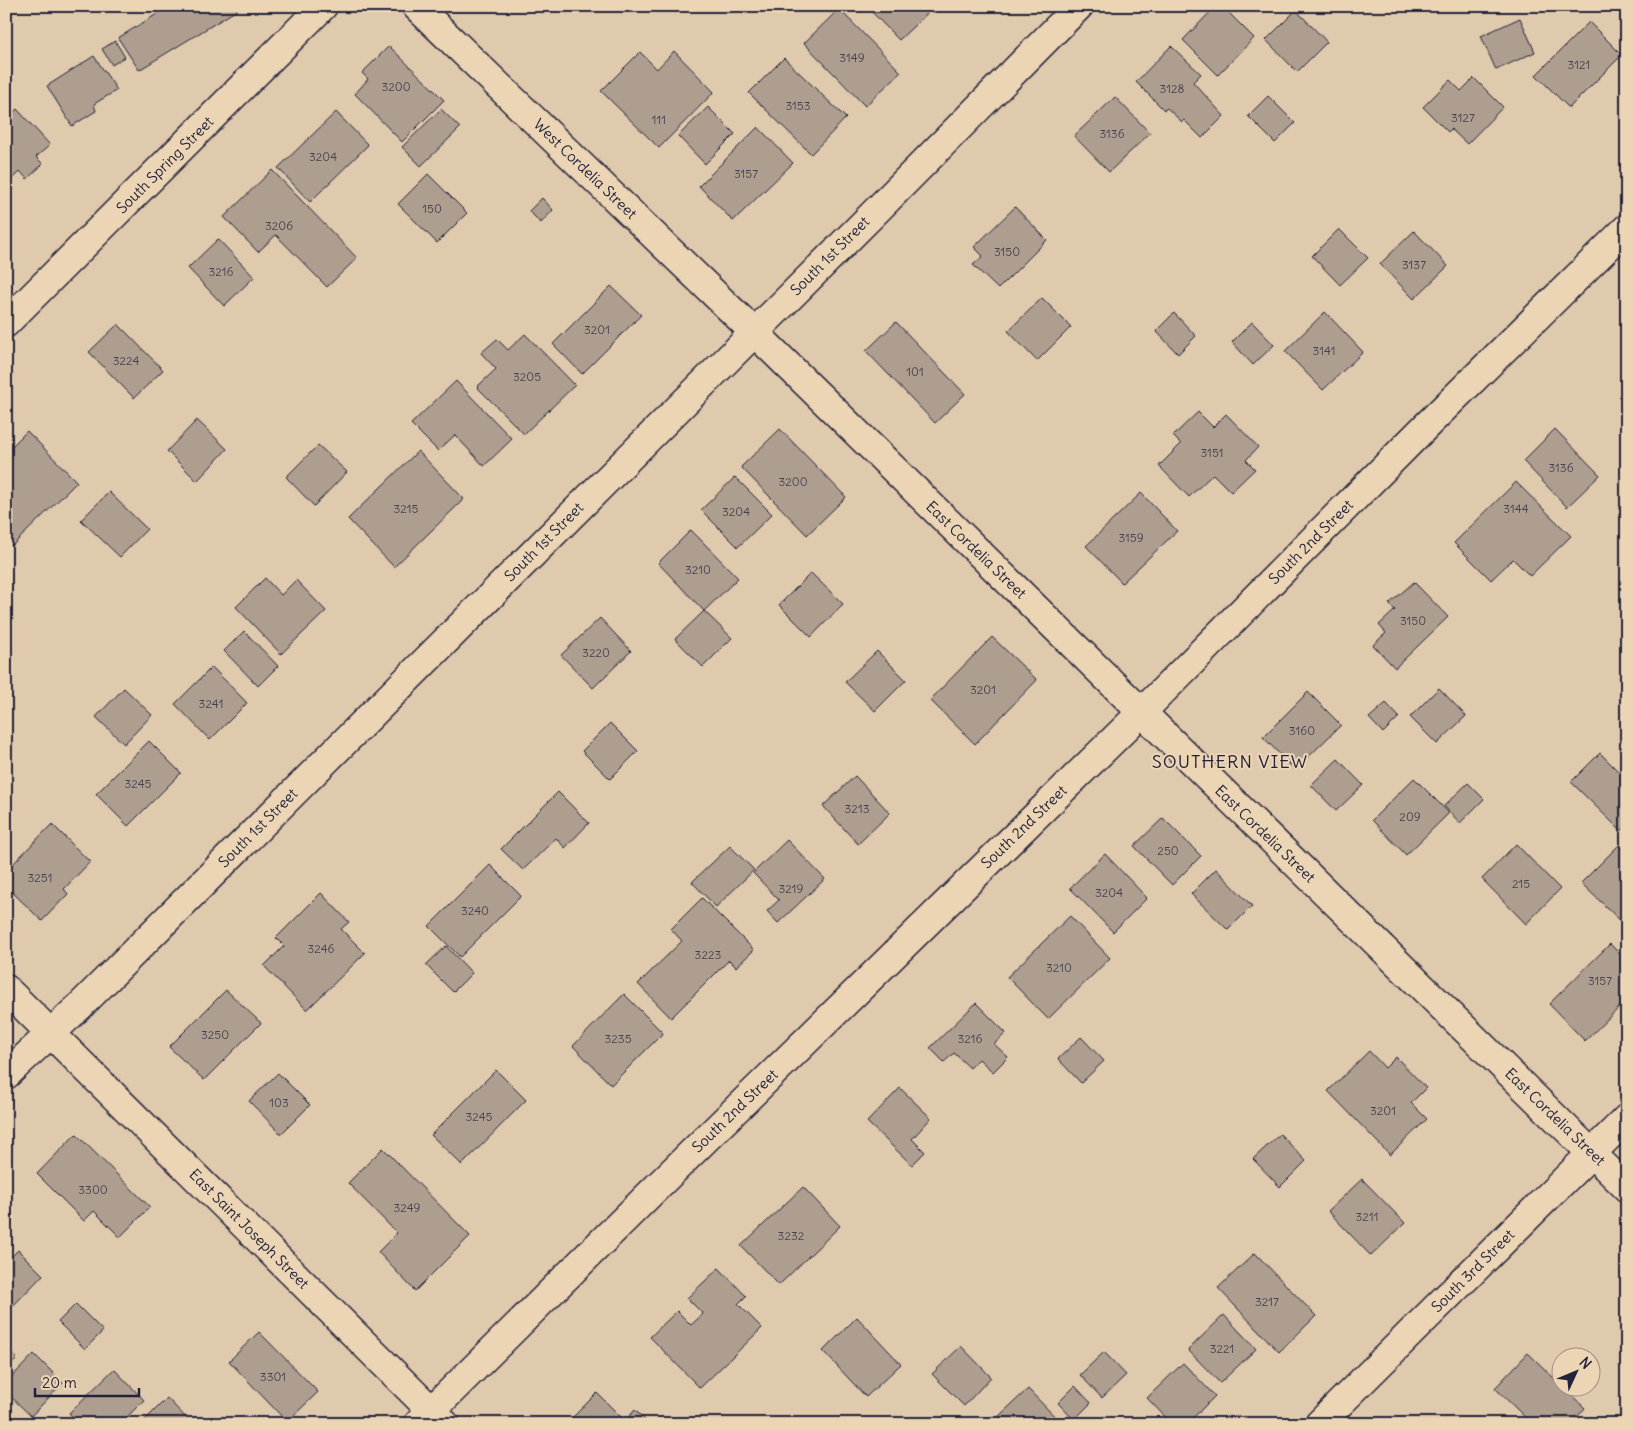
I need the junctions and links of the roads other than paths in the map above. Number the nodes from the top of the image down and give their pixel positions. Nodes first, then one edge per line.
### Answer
1 (323, 6) edge
2 (416, 6) edge
3 (1079, 6) edge
4 (1627, 228) edge
5 (6, 323) edge
6 (754, 332) junction
7 (1142, 712) junction
8 (6, 989) edge
9 (51, 1034) junction
10 (6, 1075) edge
11 (1627, 1118) edge
12 (1591, 1153) junction
13 (1627, 1188) edge
14 (432, 1420) edge
15 (1319, 1424) edge

1 - 5 street, South Spring Street
2 - 6 street, West Cordelia Street
3 - 6 street, South 1st Street
4 - 7 street, South 2nd Street
6 - 7 street, East Cordelia Street
6 - 9 street, South 1st Street
7 - 12 street, East Cordelia Street
7 - 14 street, South 2nd Street
8 - 9 street, East Saint Joseph Street
9 - 10 street, South 1st Street
9 - 14 street, East Saint Joseph Street
11 - 12 street, South 3rd Street
12 - 13 street, East Cordelia Street
12 - 15 street, South 3rd Street

